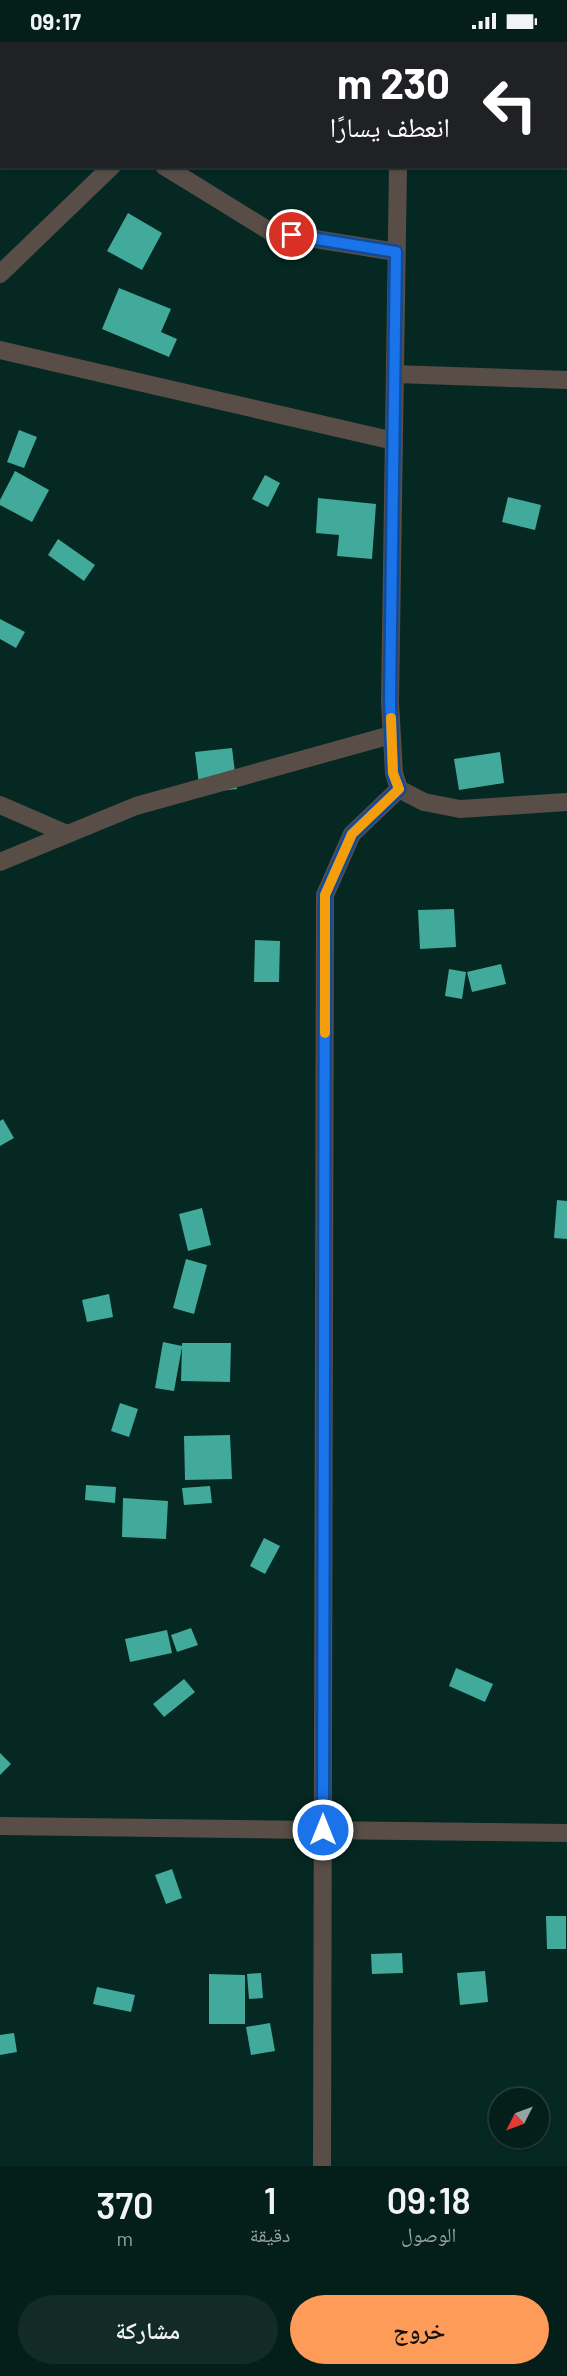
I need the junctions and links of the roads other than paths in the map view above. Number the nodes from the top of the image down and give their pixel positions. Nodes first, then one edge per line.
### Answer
1 (110, 168) edge
2 (167, 168) edge
3 (398, 168) edge
4 (396, 252) junction
5 (0, 274) edge
6 (0, 350) edge
7 (395, 374) junction
8 (567, 380) edge
9 (394, 441) junction
10 (391, 735) junction
11 (399, 789) junction
12 (567, 802) edge
13 (0, 804) edge
14 (67, 834) junction
15 (0, 862) edge
16 (0, 1826) edge
17 (323, 1830) junction
18 (567, 1833) edge
19 (322, 2166) edge

1 - 5 street
2 - 4 street
3 - 4 street
4 - 7 street
6 - 9 street
7 - 8 street
7 - 9 street
9 - 10 street
10 - 11 street
10 - 14 street
11 - 12 street
11 - 17 street
13 - 14 street
14 - 15 street
16 - 17 street
17 - 18 street
17 - 19 street

